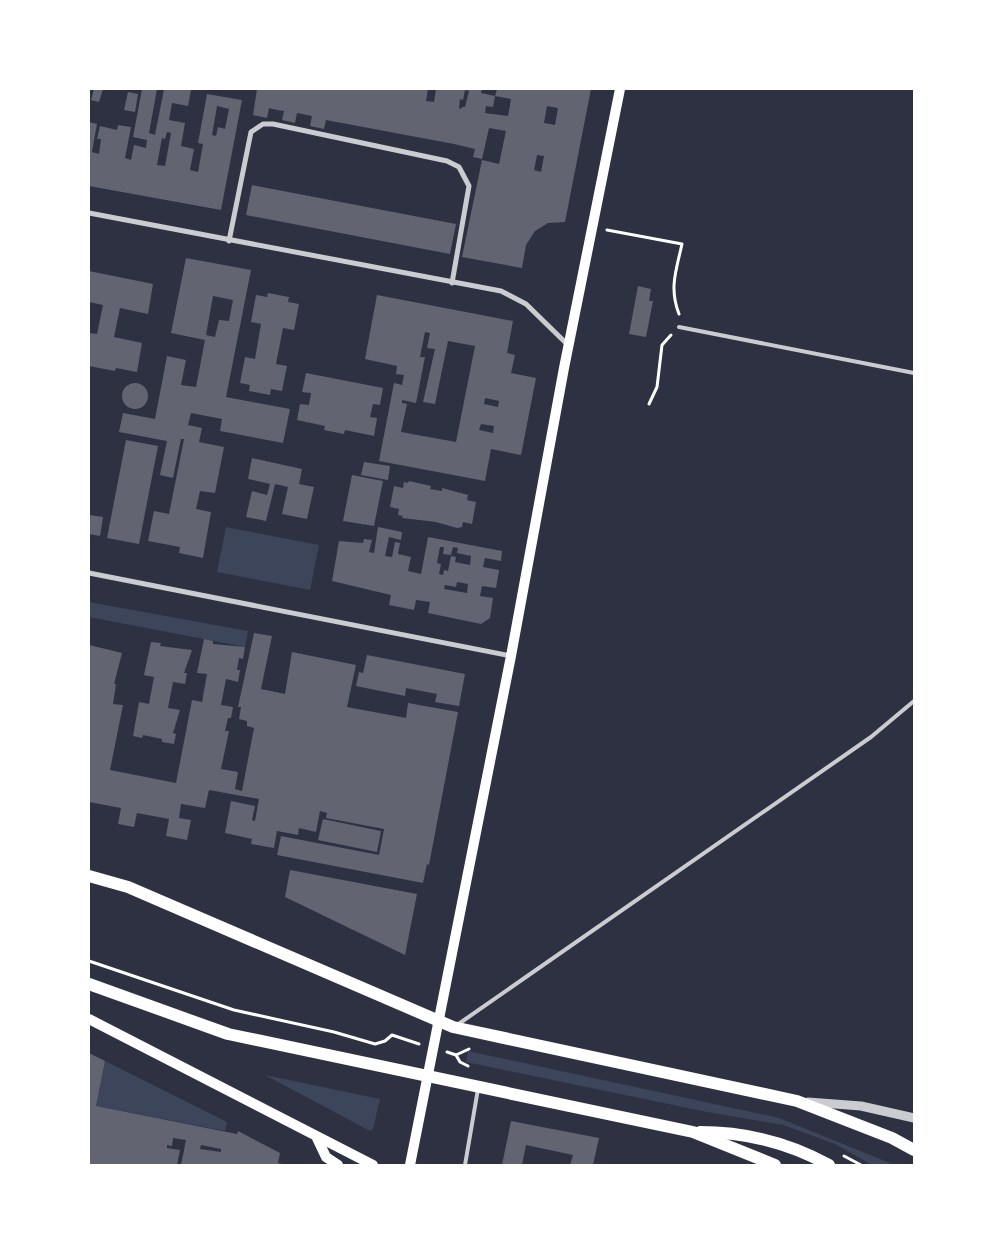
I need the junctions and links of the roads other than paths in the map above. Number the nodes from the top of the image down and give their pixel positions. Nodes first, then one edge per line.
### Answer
1 (620, 89) edge
2 (89, 213) edge
3 (229, 240) junction
4 (452, 283) junction
5 (678, 327) road end
6 (569, 346) junction
7 (914, 373) edge
8 (89, 573) edge
9 (511, 656) junction
10 (914, 702) edge
11 (89, 876) edge
12 (89, 984) edge
13 (89, 1019) edge
14 (438, 1021) junction
15 (454, 1027) junction
16 (427, 1076) junction
17 (479, 1087) junction
18 (797, 1101) junction
19 (914, 1118) edge
20 (693, 1132) junction
21 (317, 1138) junction
22 (914, 1150) edge
23 (338, 1165) edge
24 (373, 1165) edge
25 (410, 1165) edge
26 (465, 1165) edge
27 (775, 1165) edge
28 (829, 1165) edge

1 - 6 main road
2 - 3 street
3 - 4 street
3 - 4 street
4 - 6 street
5 - 7 lane
6 - 9 main road
8 - 9 street
9 - 14 main road
10 - 15 lane
11 - 14 main road
12 - 16 main road
13 - 21 main road
14 - 15 main road
14 - 16 main road
15 - 18 main road
16 - 17 main road
16 - 25 main road
17 - 20 main road
17 - 26 lane
18 - 19 street
18 - 22 main road
20 - 27 main road
20 - 28 main road
21 - 23 main road
21 - 24 main road

